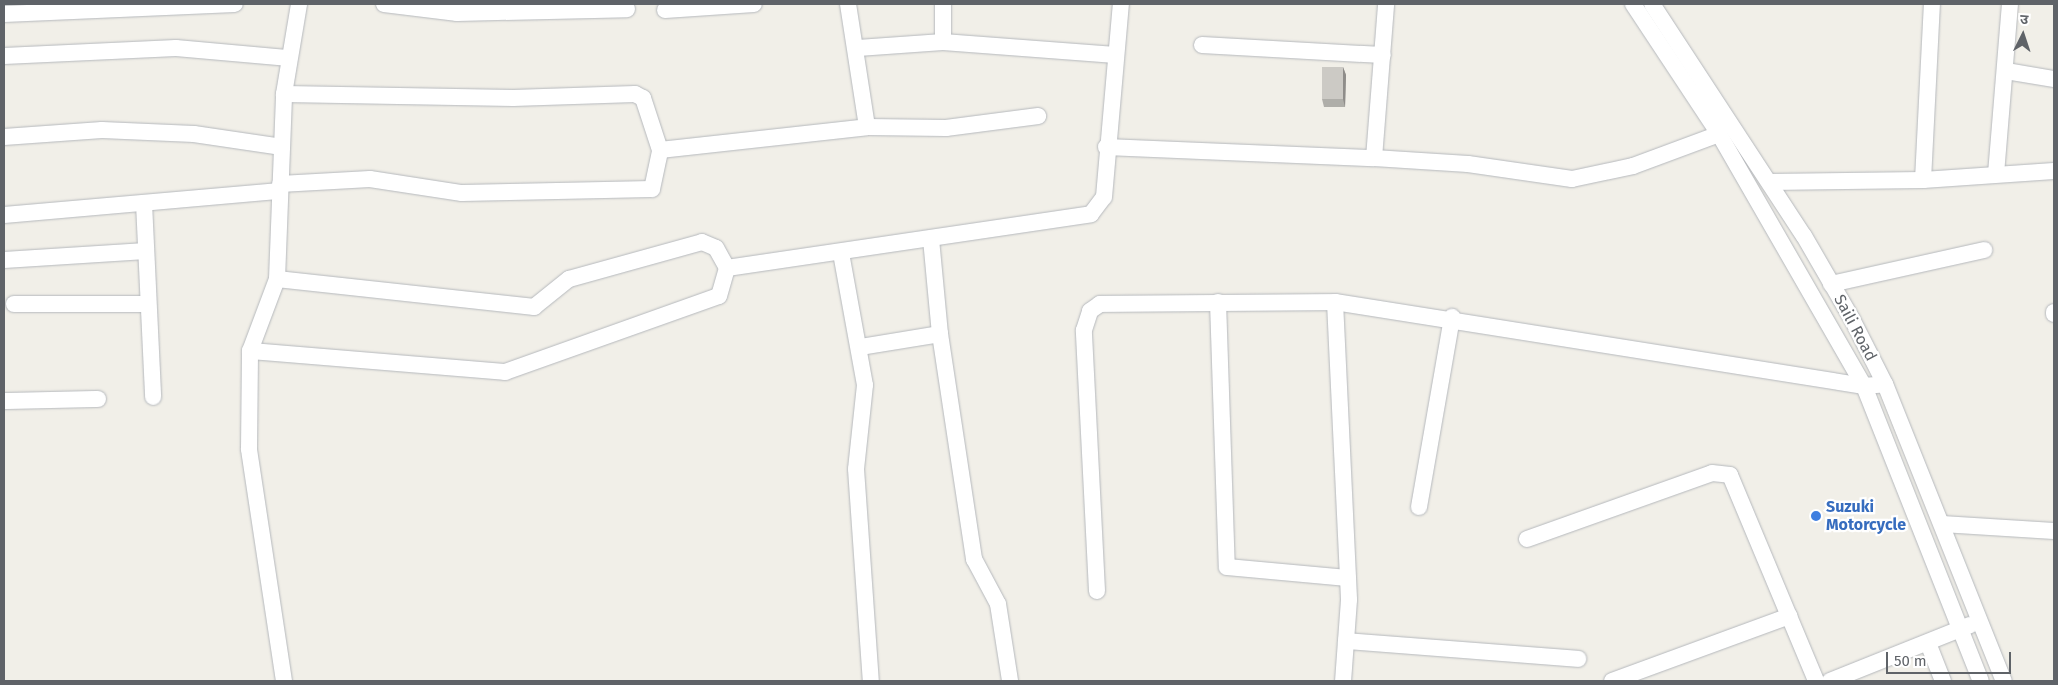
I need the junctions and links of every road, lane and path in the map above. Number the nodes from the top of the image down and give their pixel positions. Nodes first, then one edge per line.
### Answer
1 (235, 4) edge
2 (299, 4) edge
3 (384, 4) edge
4 (754, 4) edge
5 (848, 4) edge
6 (943, 4) edge
7 (1122, 4) edge
8 (1386, 4) edge
9 (1633, 4) edge
10 (1652, 4) edge
11 (1932, 4) edge
12 (2010, 4) edge
13 (114, 6) edge
14 (628, 9) dead end
15 (665, 10) dead end
16 (4, 14) edge
17 (943, 42) junction
18 (1202, 45) dead end
19 (858, 48) junction
20 (1116, 55) junction
21 (1382, 55) junction
22 (4, 56) edge
23 (287, 58) junction
24 (2006, 72) junction
25 (2054, 79) edge
26 (284, 94) junction
27 (1038, 116) dead end
28 (867, 127) junction
29 (1718, 134) junction
30 (4, 137) edge
31 (282, 147) junction
32 (1106, 147) junction
33 (660, 150) junction
34 (1374, 158) junction
35 (2054, 171) edge
36 (1996, 174) junction
37 (1923, 180) junction
38 (1768, 182) junction
39 (280, 187) junction
40 (144, 203) junction
41 (4, 215) edge
42 (931, 239) junction
43 (1984, 250) dead end
44 (146, 251) junction
45 (841, 254) junction
46 (4, 260) edge
47 (728, 268) junction
48 (277, 279) junction
49 (1831, 284) junction
50 (1218, 302) junction
51 (1335, 302) junction
52 (14, 304) dead end
53 (148, 304) junction
54 (1452, 317) junction
55 (940, 334) junction
56 (860, 348) junction
57 (250, 351) junction
58 (1885, 384) junction
59 (1864, 386) junction
60 (153, 397) dead end
61 (98, 399) dead end
62 (4, 401) edge
63 (1419, 507) dead end
64 (1942, 524) junction
65 (2054, 531) edge
66 (1527, 539) dead end
67 (1348, 578) junction
68 (1097, 591) dead end
69 (1790, 616) junction
70 (1981, 620) junction
71 (1961, 629) junction
72 (1346, 641) junction
73 (1928, 643) junction
74 (1578, 659) dead end
75 (284, 681) edge
76 (871, 681) edge
77 (1010, 681) edge
78 (1343, 681) edge
79 (1612, 681) edge
80 (1816, 681) edge
81 (1830, 681) edge
82 (1943, 681) edge
83 (1981, 681) edge
84 (2004, 681) edge

1 - 13 street
2 - 23 street
3 - 14 street
4 - 15 street
5 - 19 street
6 - 17 street
7 - 20 street
8 - 21 street
9 - 29 street
10 - 38 street, Saili Road
11 - 37 street
12 - 24 street
13 - 16 street
17 - 19 street
17 - 20 street
18 - 21 street
19 - 28 street
20 - 32 street
21 - 34 street
22 - 23 street
23 - 26 street
24 - 25 street
24 - 36 street
26 - 31 street
26 - 33 street
27 - 28 street
28 - 33 street
29 - 34 street
29 - 59 street
30 - 31 street
31 - 39 street
32 - 34 street
32 - 42 street
33 - 39 street
35 - 36 street
36 - 37 street
37 - 38 street
38 - 49 street, Saili Road
39 - 40 street
39 - 48 street
40 - 41 street
40 - 44 street
42 - 45 street
42 - 55 street
43 - 49 street
44 - 46 street
44 - 53 street
45 - 47 street
45 - 56 street
47 - 48 street
47 - 57 street
48 - 57 street
49 - 58 street, Saili Road
50 - 51 street
50 - 67 street
50 - 68 street
51 - 54 street
51 - 67 street
52 - 53 street
53 - 60 street
54 - 59 street
54 - 63 street
55 - 56 street
55 - 77 street
56 - 76 street
57 - 75 street
58 - 59 street
58 - 64 street, Saili Road
59 - 71 street
61 - 62 street
64 - 65 street
64 - 70 street, Saili Road
66 - 69 street
67 - 72 street
69 - 79 street
69 - 80 street
70 - 71 street
70 - 84 street, Saili Road
71 - 73 street
71 - 83 street
72 - 74 street
72 - 78 street
73 - 81 street
73 - 82 street

